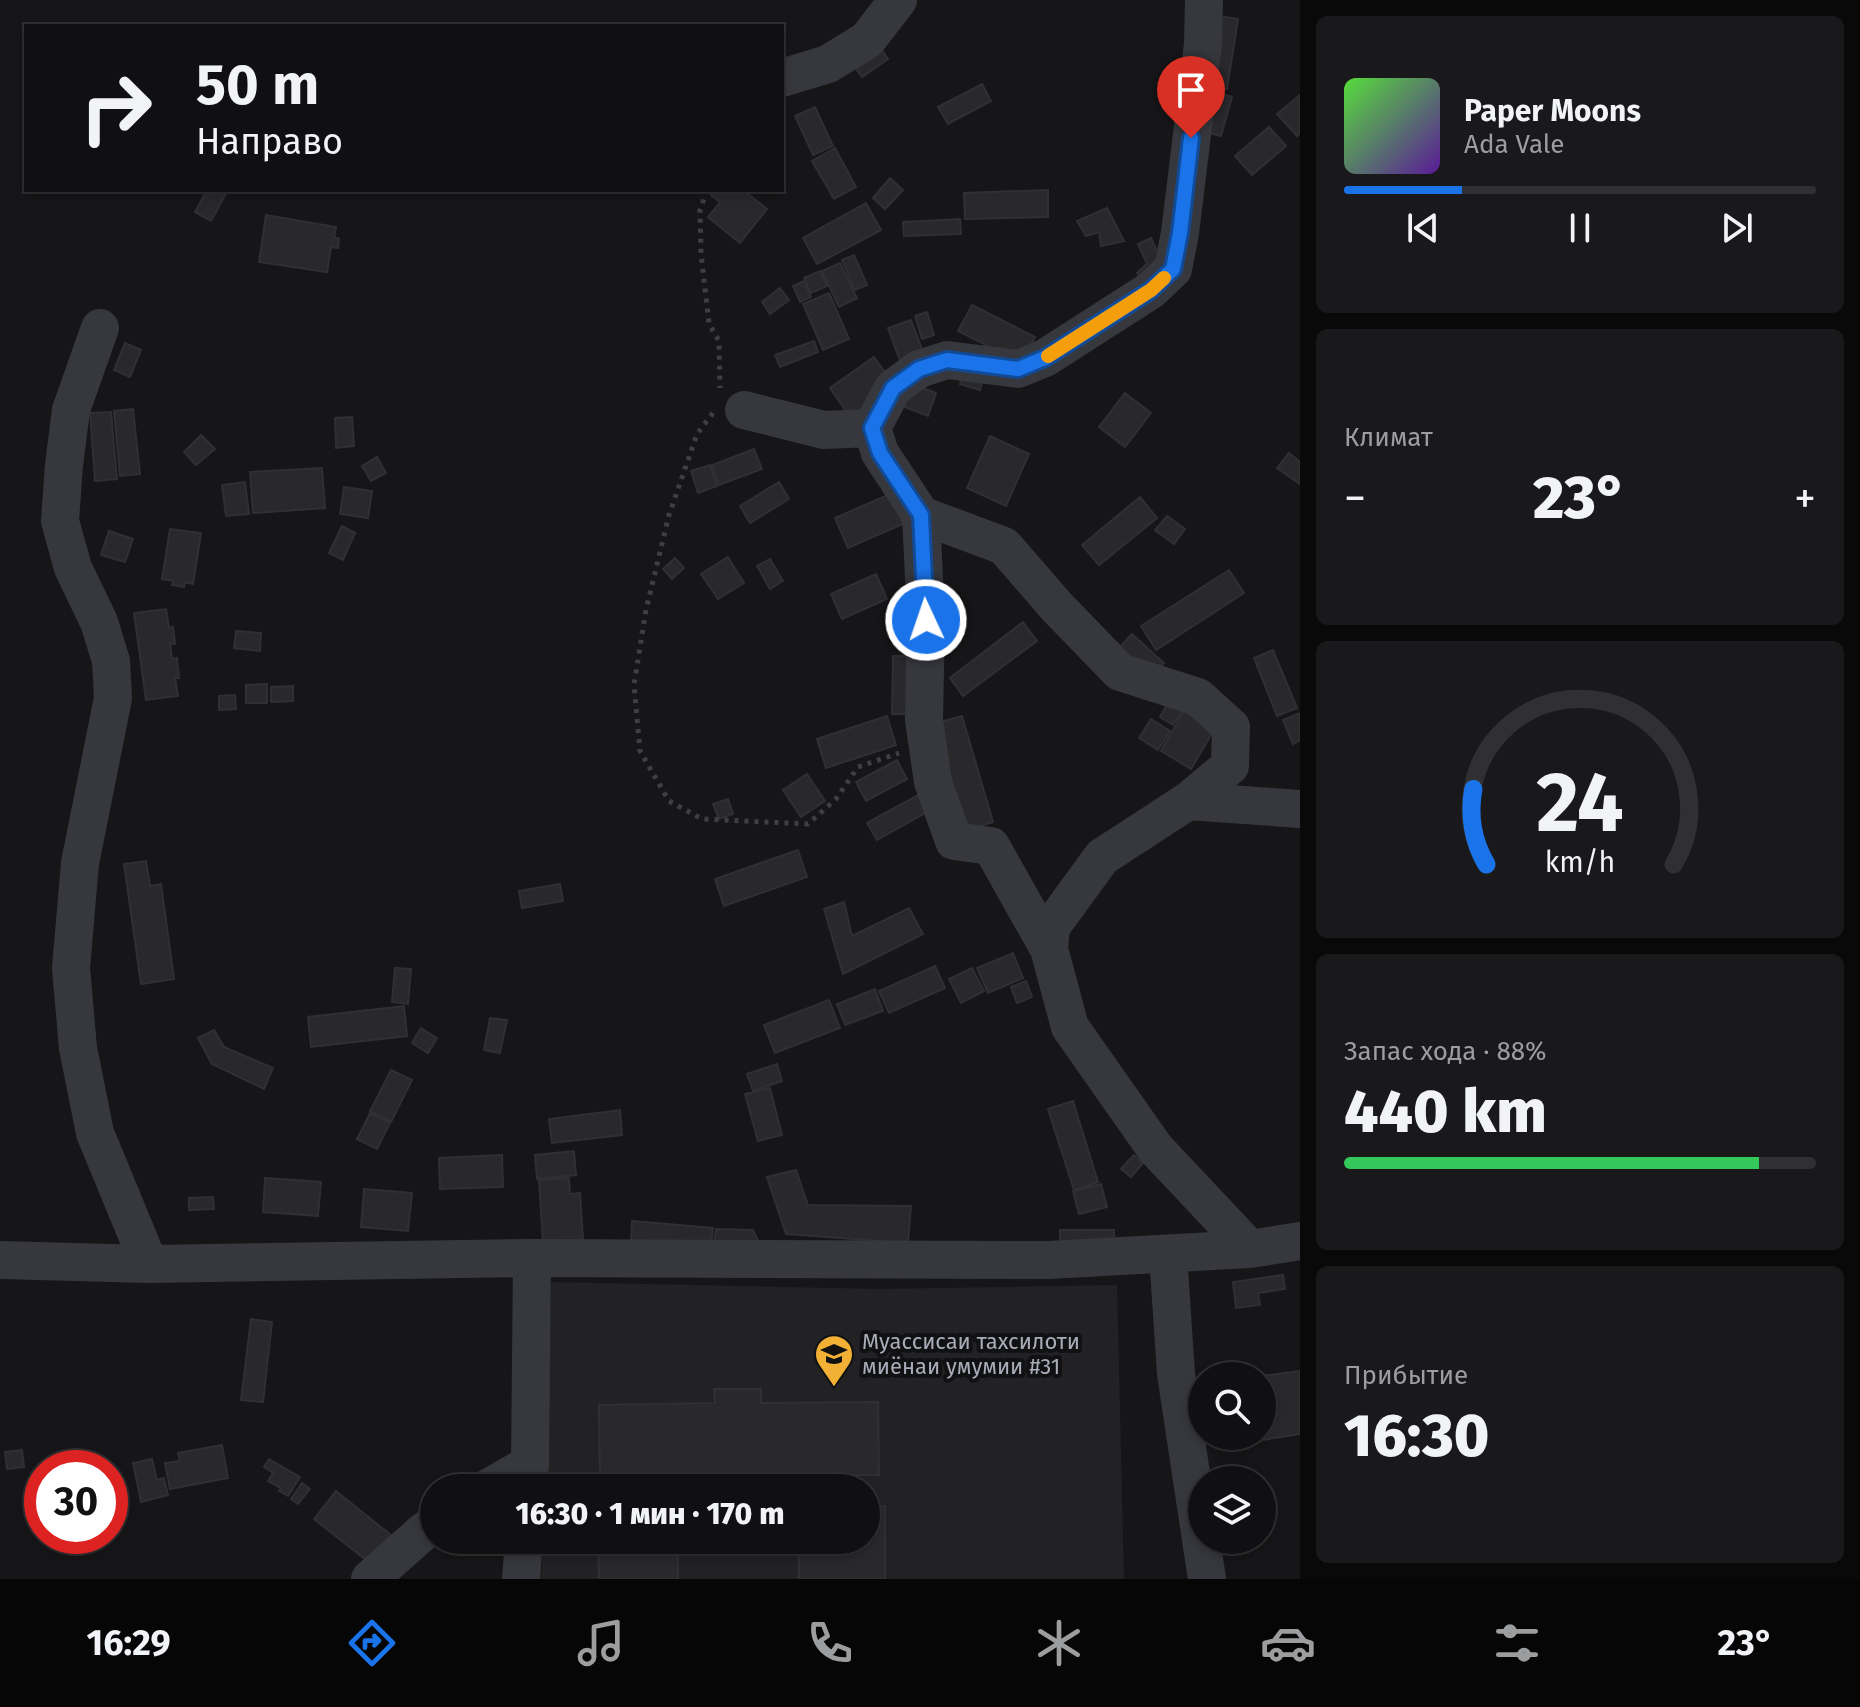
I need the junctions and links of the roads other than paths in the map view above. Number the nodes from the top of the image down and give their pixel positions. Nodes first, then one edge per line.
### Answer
1 (898, 0) edge
2 (1204, 0) edge
3 (784, 77) edge
4 (100, 328) dead end
5 (744, 410) road end
6 (872, 428) junction
7 (921, 515) junction
8 (1188, 801) junction
9 (1300, 809) edge
10 (1049, 949) junction
11 (1300, 1241) edge
12 (1250, 1249) junction
13 (1168, 1254) junction
14 (532, 1258) junction
15 (0, 1260) edge
16 (149, 1264) junction
17 (529, 1474) edge
18 (420, 1535) edge
19 (523, 1554) edge
20 (370, 1579) edge
21 (521, 1579) edge
22 (1207, 1579) edge

1 - 3 street
2 - 6 street
4 - 16 street
5 - 6 street
6 - 7 street
7 - 8 street
7 - 10 street
8 - 9 street
8 - 10 street
10 - 12 street
11 - 12 street
12 - 13 street
13 - 14 street
13 - 22 street
14 - 16 street
14 - 17 street
15 - 16 street
18 - 20 street
19 - 21 street

